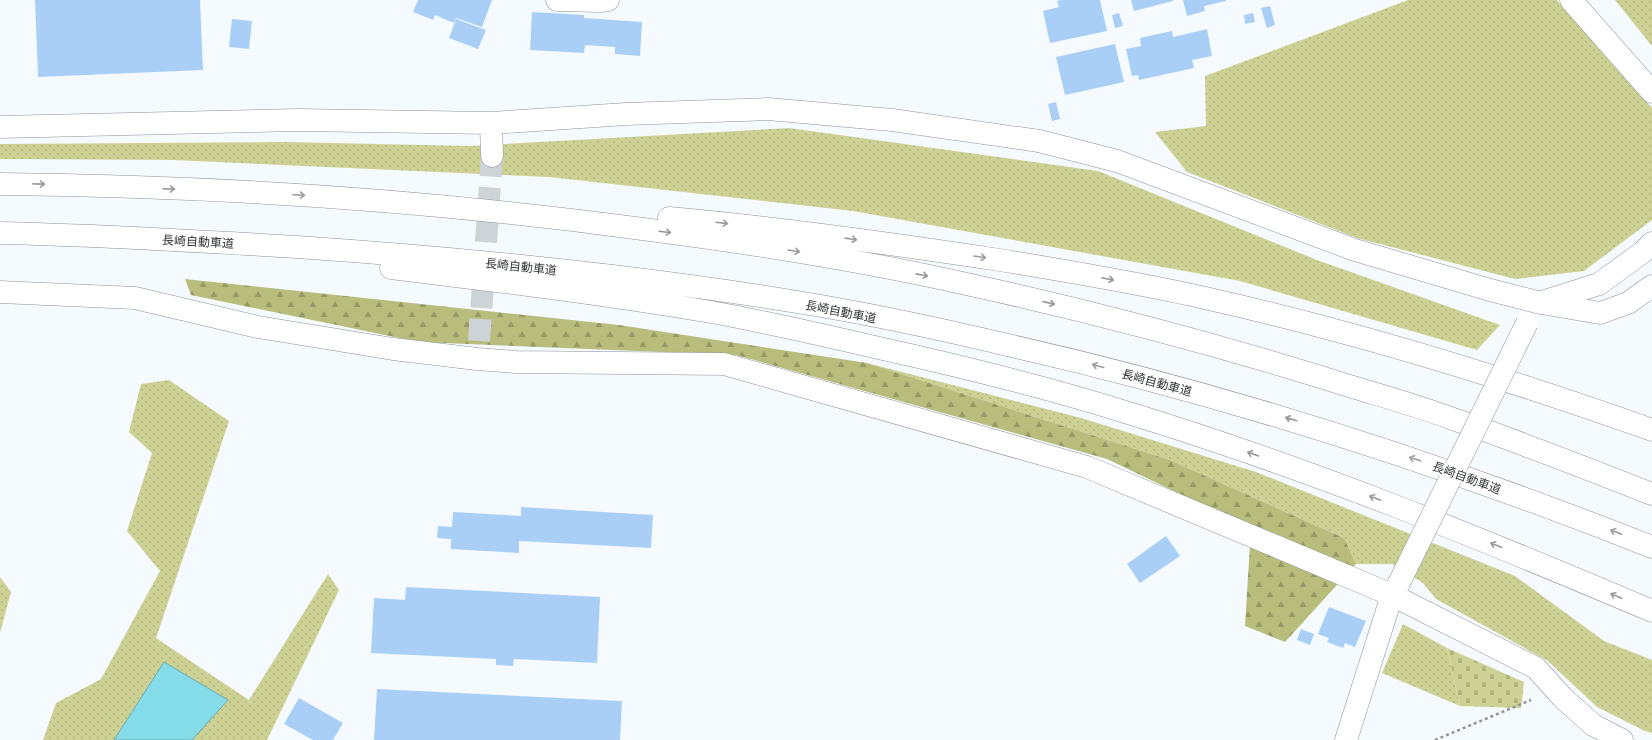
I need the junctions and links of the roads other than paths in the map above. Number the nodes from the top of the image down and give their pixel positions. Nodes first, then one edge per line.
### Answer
1 (557, 0) edge
2 (608, 0) edge
3 (1570, 0) edge
4 (1652, 92) edge
5 (491, 123) junction
6 (0, 127) edge
7 (492, 156) tunnel mouth
8 (0, 184) edge
9 (334, 196) junction
10 (0, 233) edge
11 (196, 240) junction
12 (1652, 243) edge
13 (1652, 286) edge
14 (0, 292) edge
15 (1541, 303) junction
16 (1652, 430) edge
17 (1652, 494) edge
18 (1652, 546) edge
19 (1396, 589) junction
20 (1652, 611) edge
21 (1346, 740) edge
22 (1622, 740) edge

1 - 2 main road
3 - 4 main road
5 - 6 main road
5 - 7 main road
5 - 15 main road
8 -> 9 main road
9 -> 16 main road
9 -> 17 main road
10 - 11 main road, 長崎自動車道
18 -> 11 main road, 長崎自動車道
20 -> 11 main road
12 - 15 main road
13 - 15 main road
14 - 19 main road
15 - 19 main road, bridge
19 - 21 main road
19 - 22 main road

